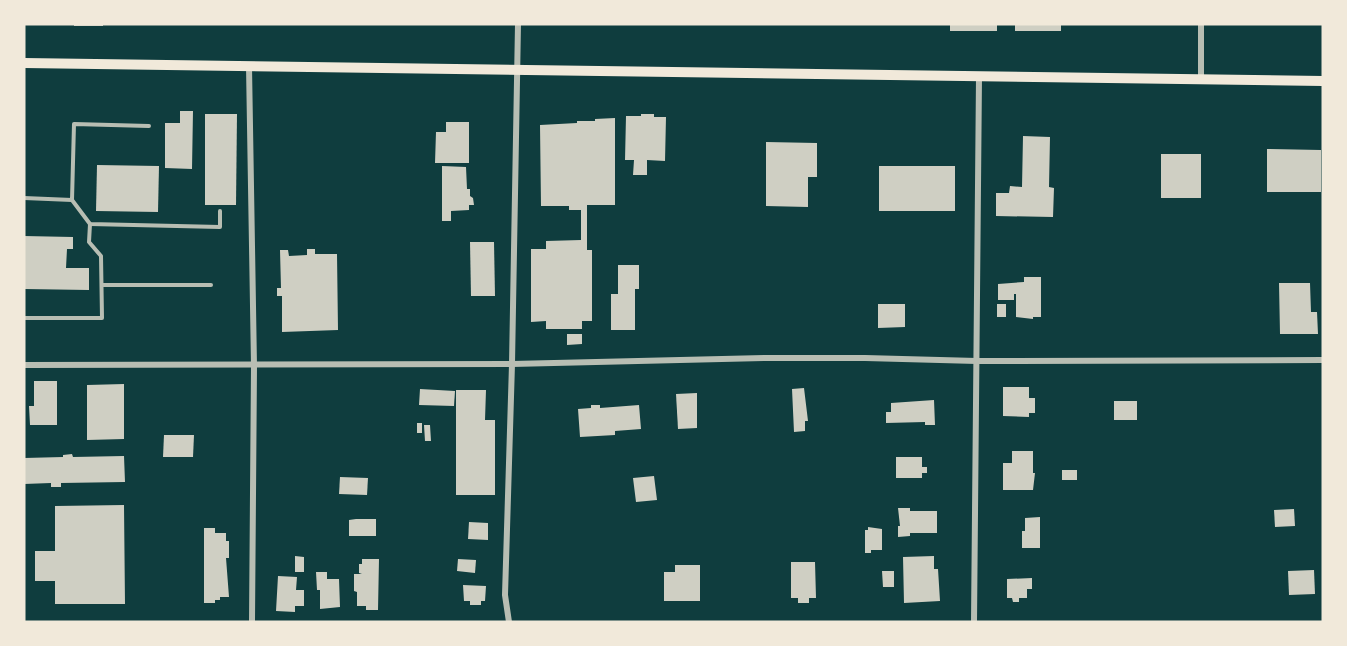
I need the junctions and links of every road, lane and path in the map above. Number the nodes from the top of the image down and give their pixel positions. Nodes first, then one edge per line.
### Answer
1 (518, 24) edge
2 (1201, 24) edge
3 (24, 63) edge
4 (249, 66) junction
5 (517, 70) junction
6 (979, 77) junction
7 (1201, 80) junction
8 (1323, 81) edge
9 (149, 126) dead end
10 (24, 198) edge
11 (72, 200) junction
12 (220, 211) dead end
13 (90, 224) junction
14 (102, 285) junction
15 (211, 285) dead end
16 (24, 318) edge
17 (1323, 360) edge
18 (977, 361) junction
19 (512, 364) junction
20 (24, 365) edge
21 (254, 366) junction
22 (252, 622) edge
23 (509, 622) edge
24 (974, 622) edge

1 - 5 street
2 - 7 street
3 - 4 main road
4 - 5 main road
4 - 21 street
5 - 6 main road
5 - 19 street
6 - 7 main road
6 - 18 street
7 - 8 main road
9 - 11 lane
10 - 11 lane
11 - 13 lane
12 - 13 lane
13 - 14 lane
14 - 15 lane
14 - 16 lane
17 - 18 street
18 - 19 street
18 - 24 street
19 - 21 street
19 - 23 street
20 - 21 street
21 - 22 street

